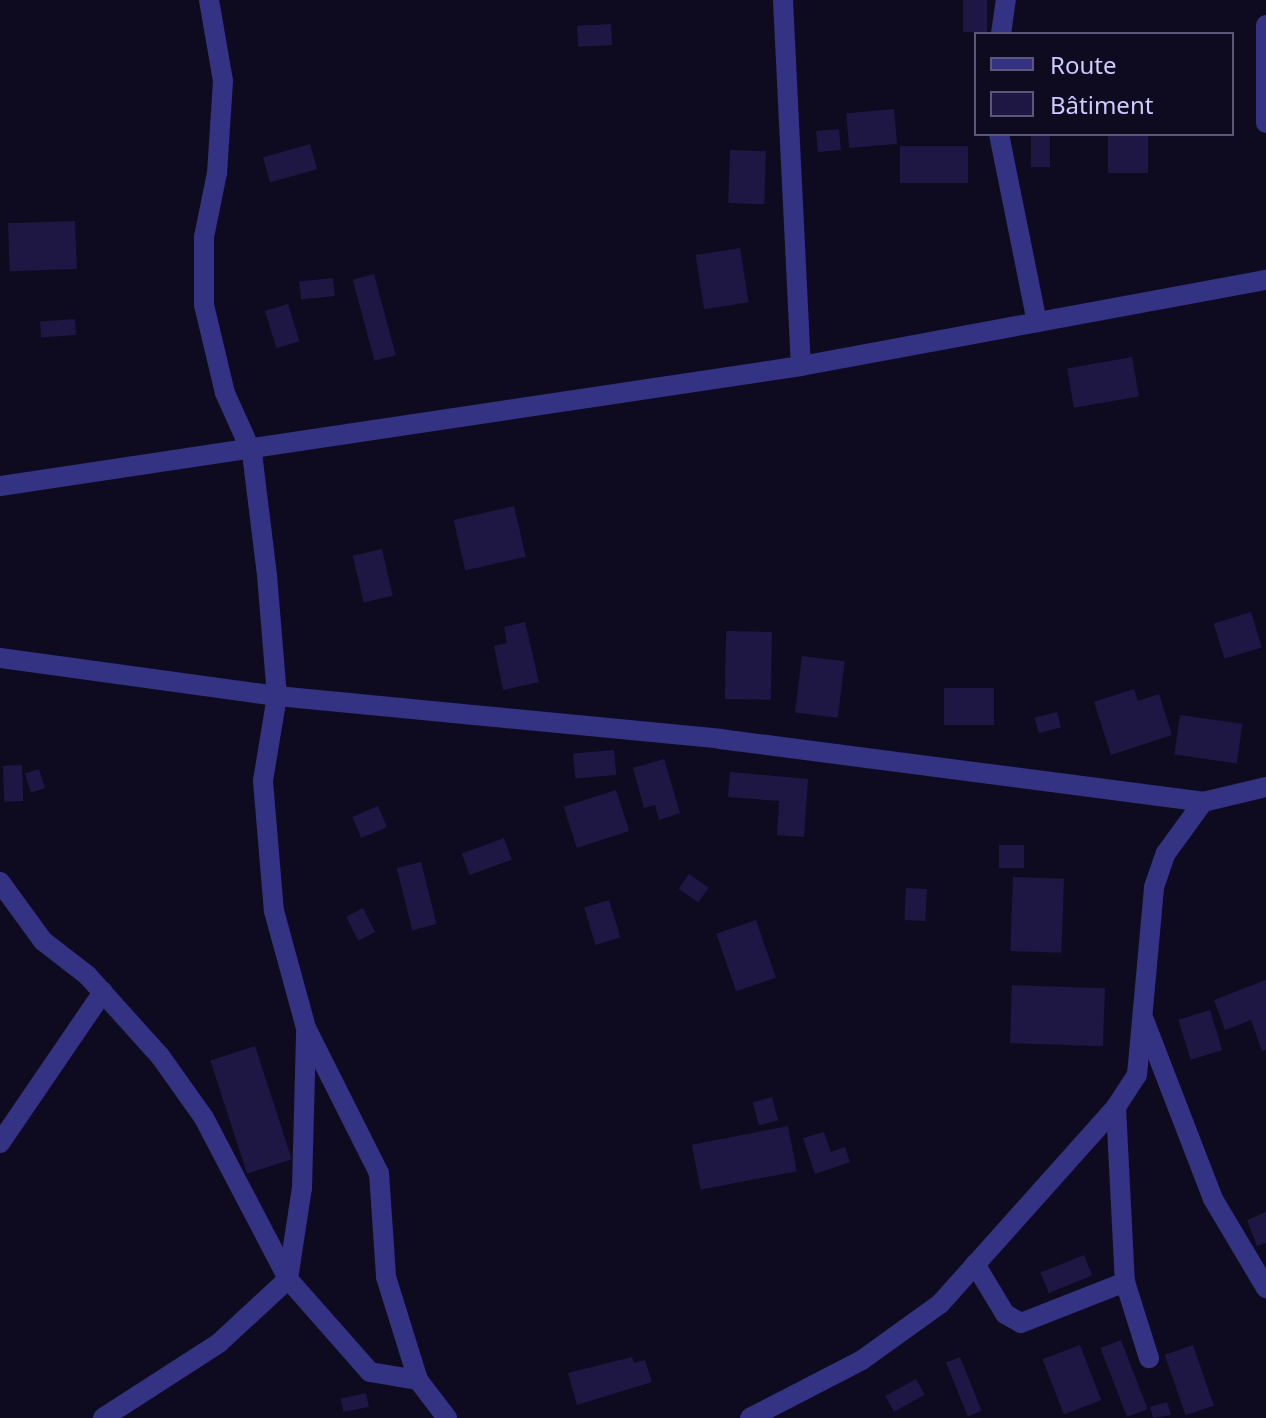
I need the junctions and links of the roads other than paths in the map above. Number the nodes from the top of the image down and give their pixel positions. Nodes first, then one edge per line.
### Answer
1 (209, 0) edge
2 (783, 0) edge
3 (1006, 0) edge
4 (1266, 25) edge
5 (1001, 32) edge
6 (1266, 123) edge
7 (999, 136) edge
8 (1266, 280) edge
9 (1037, 322) junction
10 (801, 366) junction
11 (252, 453) junction
12 (0, 486) edge
13 (0, 658) edge
14 (277, 696) junction
15 (1266, 787) edge
16 (1203, 802) junction
17 (0, 882) edge
18 (103, 992) junction
19 (1144, 1020) junction
20 (306, 1028) junction
21 (1116, 1107) junction
22 (0, 1143) edge
23 (975, 1264) junction
24 (288, 1279) junction
25 (1125, 1282) junction
26 (1266, 1288) edge
27 (1149, 1358) dead end
28 (418, 1380) junction
29 (756, 1417) edge
30 (103, 1418) edge
31 (447, 1418) edge

1 - 11 street
2 - 10 street
3 - 5 street
4 - 6 street
7 - 9 street
8 - 9 street
9 - 10 street
10 - 11 street
11 - 12 street
11 - 14 street
13 - 14 street
14 - 16 street
14 - 20 street
15 - 16 street
16 - 19 street
17 - 18 street
18 - 22 street
18 - 24 street
19 - 21 street
19 - 26 street
20 - 24 street
20 - 28 street
21 - 23 street
21 - 25 street
23 - 25 street
23 - 29 street
24 - 28 street
24 - 30 street
25 - 27 street
28 - 31 street

